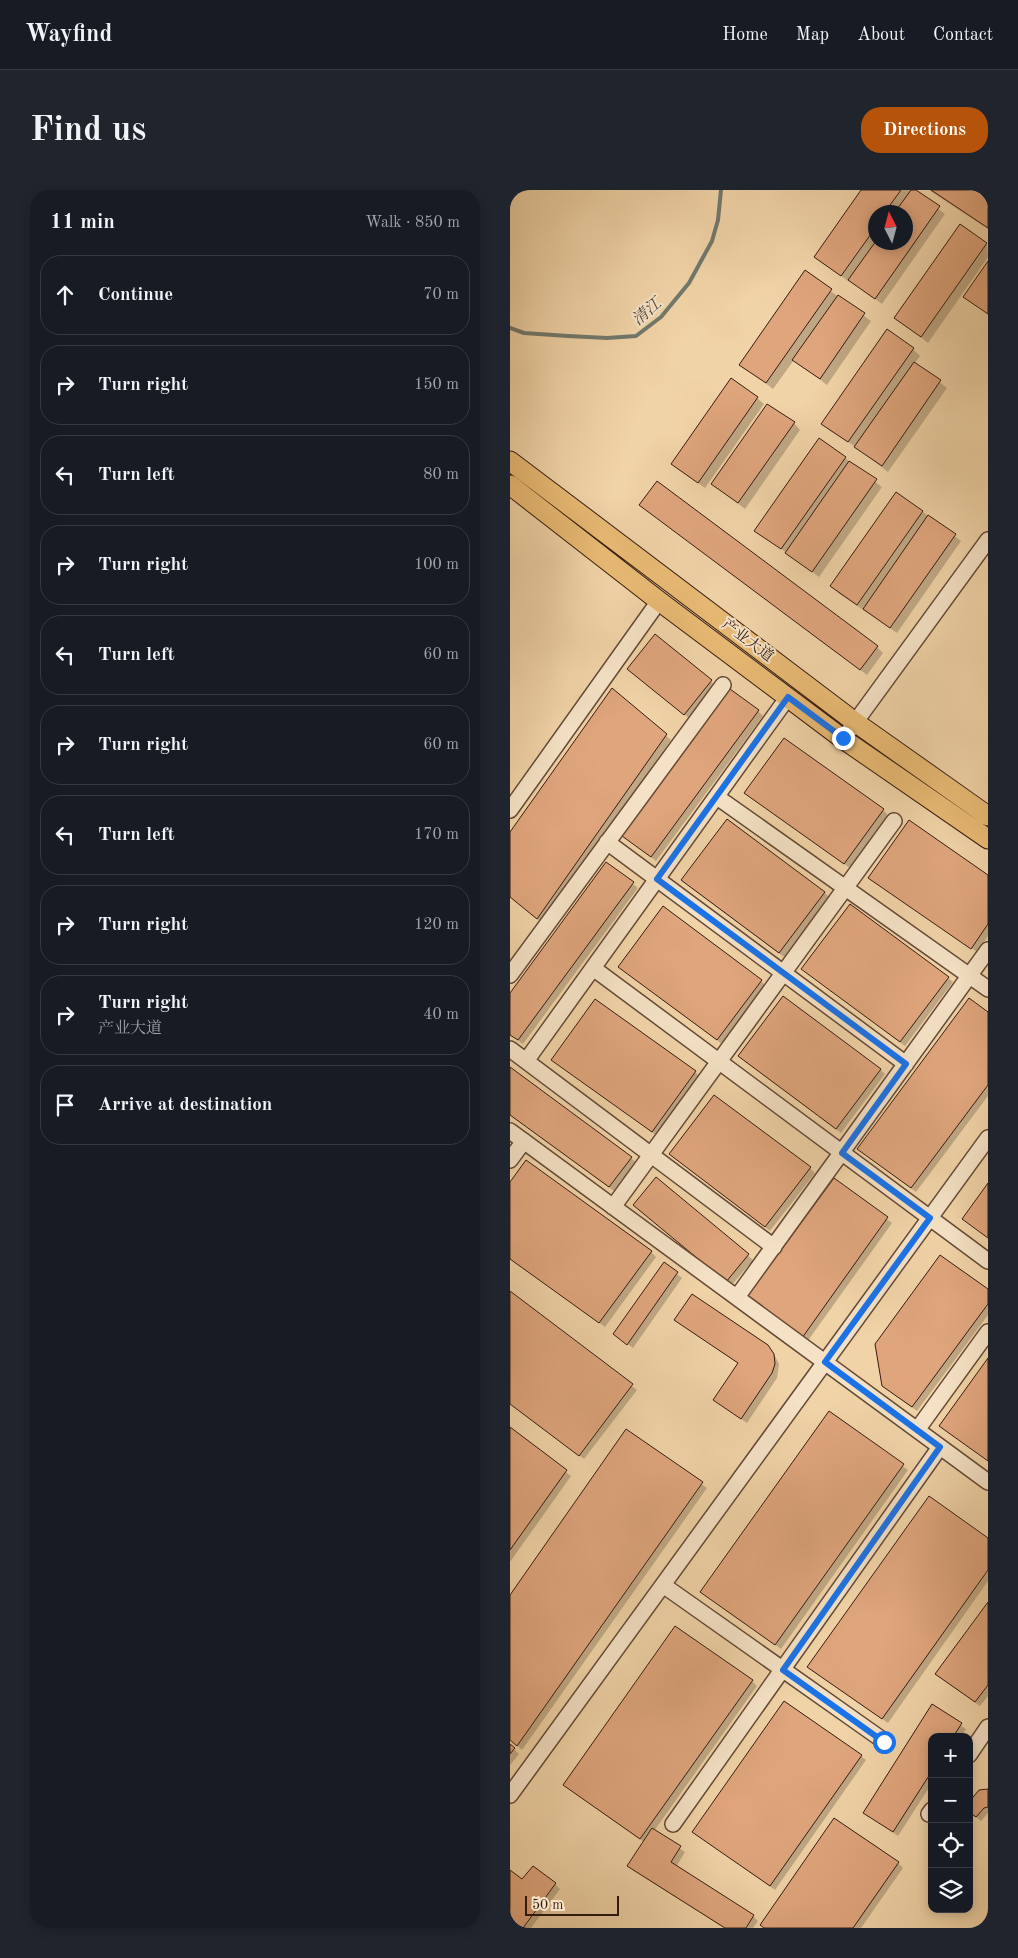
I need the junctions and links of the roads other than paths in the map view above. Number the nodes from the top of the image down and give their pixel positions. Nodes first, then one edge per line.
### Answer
1 (510, 460) edge
2 (510, 486) edge
3 (988, 540) edge
4 (659, 601) junction
5 (723, 684) dead end
6 (788, 697) junction
7 (855, 722) junction
8 (843, 738) junction
9 (717, 797) junction
10 (510, 810) edge
11 (988, 816) edge
12 (894, 821) dead end
13 (988, 839) edge
14 (607, 842) junction
15 (657, 879) junction
16 (845, 888) junction
17 (988, 950) edge
18 (593, 968) junction
19 (783, 973) junction
20 (510, 975) edge
21 (969, 976) junction
22 (988, 989) edge
23 (510, 1049) edge
24 (526, 1061) junction
25 (719, 1062) junction
26 (906, 1064) junction
27 (510, 1130) edge
28 (988, 1138) edge
29 (524, 1141) junction
30 (842, 1153) junction
31 (651, 1155) junction
32 (510, 1160) edge
33 (614, 1206) junction
34 (930, 1218) junction
35 (774, 1246) junction
36 (988, 1261) edge
37 (737, 1297) junction
38 (988, 1332) edge
39 (825, 1362) junction
40 (917, 1430) junction
41 (940, 1447) junction
42 (988, 1482) edge
43 (663, 1585) junction
44 (783, 1670) junction
45 (988, 1727) edge
46 (884, 1742) dead end
47 (973, 1749) edge
48 (510, 1795) edge
49 (673, 1824) dead end

1 - 7 main road, 产业大道
2 - 4 main road, 产业大道
3 - 7 street
4 - 6 main road, 产业大道
4 - 10 street
5 - 14 street
6 - 8 main road, 产业大道
6 - 9 street
7 - 8 street
7 - 11 main road, 产业大道
8 - 13 main road, 产业大道
9 - 15 street
9 - 16 street
12 - 16 street
14 - 15 street
14 - 20 street
15 - 18 street
15 - 19 street
16 - 19 street
16 - 21 street
17 - 21 street
18 - 24 street
18 - 25 street
19 - 25 street
19 - 26 street
21 - 22 street
21 - 26 street
23 - 24 street
24 - 31 street
25 - 30 street
25 - 31 street
26 - 30 street
27 - 29 street
28 - 34 street
29 - 32 street
29 - 33 street
30 - 34 street
30 - 35 street
31 - 33 street
31 - 35 street
33 - 37 street
34 - 36 street
34 - 39 street
35 - 37 street
37 - 39 street
38 - 40 street
39 - 40 street
39 - 43 street
40 - 41 street
41 - 42 street
41 - 44 street
43 - 44 street
43 - 48 street
44 - 46 street
44 - 49 street
45 - 47 street

